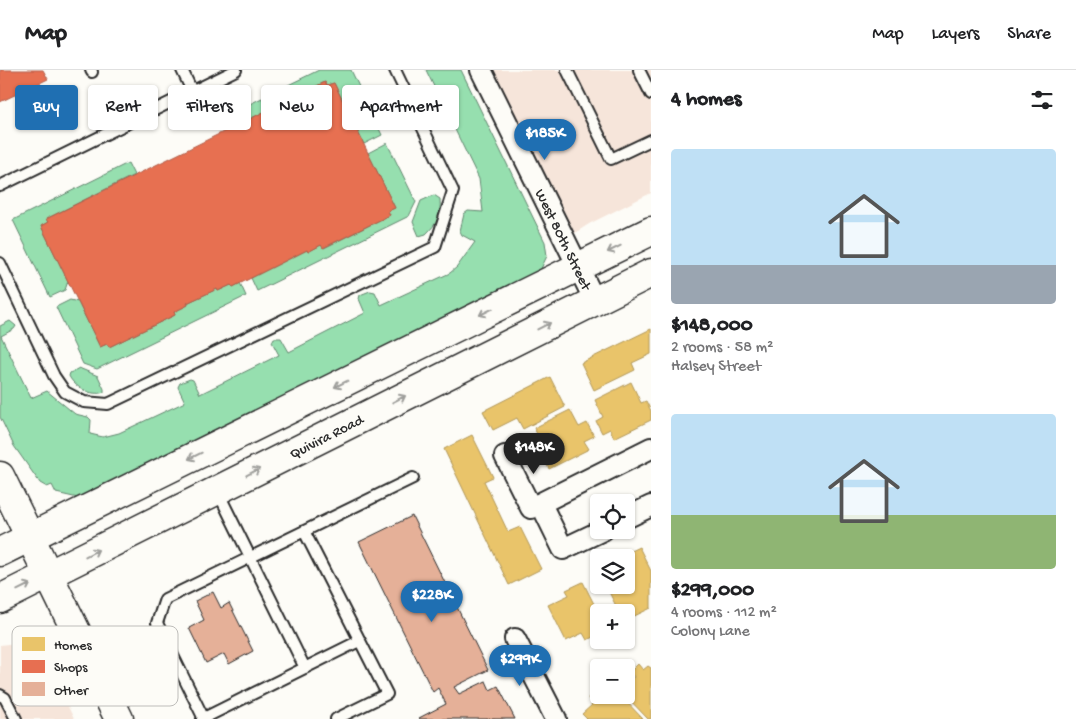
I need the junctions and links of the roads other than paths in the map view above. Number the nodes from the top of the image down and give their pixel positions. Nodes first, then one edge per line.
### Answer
1 (182, 70) edge
2 (236, 70) edge
3 (395, 70) edge
4 (481, 70) edge
5 (567, 70) edge
6 (641, 71) edge
7 (189, 85) edge
8 (205, 85) edge
9 (651, 94) edge
10 (168, 103) edge
11 (651, 140) edge
12 (0, 186) edge
13 (651, 231) edge
14 (0, 263) edge
15 (577, 267) junction
16 (651, 273) edge
17 (595, 301) junction
18 (651, 448) edge
19 (505, 456) dead end
20 (0, 476) edge
21 (413, 478) dead end
22 (217, 490) junction
23 (536, 506) junction
24 (651, 506) edge
25 (635, 514) edge
26 (304, 531) junction
27 (590, 536) edge
28 (30, 537) junction
29 (0, 552) edge
30 (250, 558) junction
31 (49, 575) junction
32 (0, 598) edge
33 (74, 626) edge
34 (158, 626) edge
35 (515, 639) dead end
36 (360, 641) junction
37 (178, 667) edge
38 (305, 668) junction
39 (0, 696) edge
40 (113, 706) edge
41 (16, 719) edge
42 (119, 719) edge
43 (204, 719) edge
44 (336, 719) edge
45 (556, 719) edge

1 - 7 lane
2 - 8 lane
3 - 14 lane
4 - 15 street, West 80th Street
5 - 11 lane
6 - 9 lane
10 - 12 lane
13 -> 15 main road
15 - 17 street, West 80th Street
15 -> 28 main road
16 - 17 main road, Quivira Road
22 -> 17 main road, Quivira Road
18 - 23 street
19 - 23 street
20 - 28 main road
21 - 26 lane
22 - 30 lane
31 -> 22 main road, Quivira Road
23 - 27 street
24 - 25 street
26 - 30 lane
26 - 36 lane
28 - 29 main road
28 - 31 main road
30 - 34 lane
30 - 38 lane
32 -> 31 main road, Quivira Road
31 - 33 main road
35 - 45 street
36 - 38 lane
36 - 44 lane
37 - 43 lane
38 - 43 lane
39 - 41 lane
40 - 42 main road

